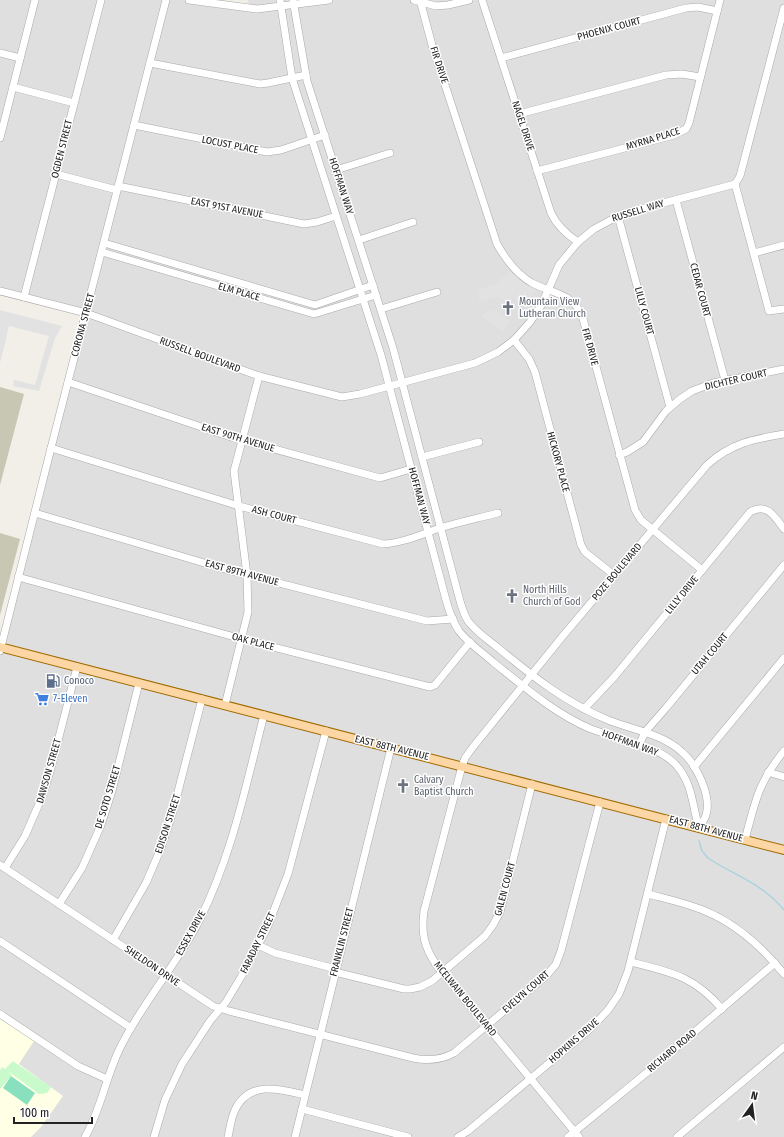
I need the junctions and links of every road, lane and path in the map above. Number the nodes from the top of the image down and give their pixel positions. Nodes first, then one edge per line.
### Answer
1 (35, 0) edge
2 (101, 0) edge
3 (166, 0) edge
4 (189, 0) edge
5 (329, 0) edge
6 (469, 0) edge
7 (482, 0) edge
8 (720, 0) edge
9 (418, 1) edge
10 (294, 2) edge
11 (281, 3) edge
12 (784, 8) edge
13 (717, 11) junction
14 (0, 53) edge
15 (20, 58) junction
16 (501, 58) junction
17 (150, 63) junction
18 (306, 75) junction
19 (700, 77) junction
20 (292, 78) junction
21 (13, 87) junction
22 (74, 103) junction
23 (519, 114) junction
24 (134, 125) junction
25 (325, 135) junction
26 (0, 138) edge
27 (312, 139) junction
28 (390, 153) dead end
29 (336, 170) junction
30 (537, 171) junction
31 (56, 174) junction
32 (735, 184) junction
33 (118, 188) junction
34 (676, 200) junction
35 (336, 216) junction
36 (618, 216) junction
37 (413, 222) dead end
38 (359, 240) junction
39 (578, 242) junction
40 (104, 243) junction
41 (784, 245) edge
42 (102, 252) junction
43 (754, 253) junction
44 (373, 285) junction
45 (360, 289) junction
46 (548, 290) junction
47 (0, 291) edge
48 (437, 292) dead end
49 (376, 295) junction
50 (24, 297) junction
51 (364, 299) junction
52 (381, 309) junction
53 (784, 309) edge
54 (86, 313) junction
55 (514, 340) junction
56 (784, 369) edge
57 (259, 376) junction
58 (725, 380) junction
59 (68, 382) junction
60 (402, 382) junction
61 (389, 386) junction
62 (670, 407) junction
63 (784, 434) edge
64 (242, 440) junction
65 (479, 442) dead end
66 (51, 448) junction
67 (619, 455) junction
68 (422, 457) junction
69 (411, 469) junction
70 (239, 506) junction
71 (35, 513) junction
72 (498, 513) dead end
73 (440, 528) junction
74 (653, 529) junction
75 (784, 529) edge
76 (428, 533) junction
77 (784, 565) edge
78 (702, 570) junction
79 (247, 575) junction
80 (615, 576) junction
81 (18, 578) junction
82 (453, 619) junction
83 (242, 639) junction
84 (470, 642) junction
85 (0, 649) edge
86 (784, 658) edge
87 (77, 667) junction
88 (531, 675) junction
89 (139, 683) junction
90 (523, 685) junction
91 (202, 699) junction
92 (225, 705) junction
93 (584, 709) junction
94 (264, 715) junction
95 (326, 731) junction
96 (645, 732) junction
97 (639, 745) junction
98 (391, 748) junction
99 (784, 751) edge
100 (462, 766) junction
101 (694, 767) junction
102 (768, 772) junction
103 (784, 776) edge
104 (532, 784) junction
105 (600, 802) junction
106 (666, 819) junction
107 (699, 828) junction
108 (745, 840) junction
109 (784, 850) edge
110 (3, 866) edge
111 (648, 894) junction
112 (59, 904) junction
113 (113, 940) junction
114 (0, 941) edge
115 (258, 945) junction
116 (631, 962) junction
117 (775, 963) junction
118 (335, 970) junction
119 (442, 972) junction
120 (784, 974) edge
121 (166, 976) junction
122 (220, 1008) junction
123 (722, 1009) junction
124 (0, 1014) edge
125 (487, 1026) junction
126 (131, 1028) junction
127 (320, 1034) junction
128 (784, 1047) edge
129 (107, 1079) junction
130 (530, 1079) junction
131 (305, 1095) junction
132 (302, 1110) junction
133 (576, 1134) edge
134 (85, 1137) edge
135 (154, 1137) edge
136 (228, 1137) edge
137 (295, 1137) edge
138 (408, 1137) edge
139 (458, 1137) edge
140 (568, 1137) edge
141 (677, 1137) edge

1 - 15 street
2 - 22 street, OGDEN STREET
3 - 17 street, CORONA STREET
4 - 11 street
5 - 10 street
6 - 9 street
7 - 16 street, NAGEL DRIVE
8 - 13 street, MYRNA PLACE
9 - 46 street, FIR DRIVE
10 - 11 street
10 - 18 street, HOFFMAN WAY
11 - 20 street, HOFFMAN WAY
12 - 32 street
13 - 16 street, PHOENIX COURT
13 - 19 street, MYRNA PLACE
14 - 15 street
15 - 21 street
16 - 23 street, NAGEL DRIVE
17 - 20 street
17 - 24 street, CORONA STREET
18 - 20 street
18 - 25 street, HOFFMAN WAY
19 - 23 street
19 - 30 street, MYRNA PLACE
20 - 27 street, HOFFMAN WAY
21 - 22 street
21 - 26 street
22 - 31 street, OGDEN STREET
23 - 30 street, NAGEL DRIVE
24 - 27 street, LOCUST PLACE
24 - 33 street, CORONA STREET
25 - 27 street, LOCUST PLACE
25 - 29 street, HOFFMAN WAY
27 - 35 street, HOFFMAN WAY
28 - 29 street
29 - 38 street, HOFFMAN WAY
30 - 39 street, NAGEL DRIVE
31 - 33 street, EAST 91ST AVENUE
31 - 50 street, OGDEN STREET
32 - 34 street, RUSSELL WAY
32 - 43 street
33 - 35 street, EAST 91ST AVENUE
33 - 40 street, CORONA STREET
34 - 36 street, RUSSELL WAY
34 - 58 street, CEDAR COURT
35 - 45 street, HOFFMAN WAY
36 - 39 street, RUSSELL WAY
36 - 62 street, LILLY COURT
37 - 38 street
38 - 44 street, HOFFMAN WAY
39 - 46 street, RUSSELL WAY
40 - 42 street, CORONA STREET
40 - 45 street, ELM PLACE
41 - 43 street
42 - 51 street, ELM PLACE
42 - 54 street, CORONA STREET
43 - 53 street
44 - 45 street, ELM PLACE
44 - 49 street, HOFFMAN WAY
45 - 51 street, HOFFMAN WAY
46 - 55 street, RUSSELL WAY
46 - 67 street, FIR DRIVE
47 - 50 street, RUSSELL BOULEVARD
48 - 52 street
49 - 51 street, ELM PLACE
49 - 52 street, HOFFMAN WAY
50 - 54 street, RUSSELL BOULEVARD
51 - 61 street, HOFFMAN WAY
52 - 60 street, HOFFMAN WAY
54 - 57 street, RUSSELL BOULEVARD
54 - 59 street, CORONA STREET
55 - 60 street, RUSSELL WAY
55 - 80 street, HICKORY PLACE
56 - 58 street, DICHTER COURT
57 - 61 street, RUSSELL BOULEVARD
57 - 64 street
58 - 62 street, DICHTER COURT
59 - 64 street, EAST 90TH AVENUE
59 - 66 street, CORONA STREET
60 - 61 street, RUSSELL BOULEVARD
60 - 68 street, HOFFMAN WAY
61 - 69 street, HOFFMAN WAY
62 - 67 street, DICHTER COURT
63 - 74 street, POZE BOULEVARD
64 - 69 street, EAST 90TH AVENUE
64 - 70 street
65 - 68 street
66 - 70 street, ASH COURT
66 - 71 street, CORONA STREET
67 - 74 street, FIR DRIVE
68 - 73 street, HOFFMAN WAY
69 - 76 street, HOFFMAN WAY
70 - 76 street, ASH COURT
70 - 79 street
71 - 79 street, EAST 89TH AVENUE
71 - 81 street, CORONA STREET
72 - 73 street, ASH COURT
73 - 76 street, ASH COURT
73 - 88 street, HOFFMAN WAY
74 - 78 street, FIR DRIVE
74 - 80 street, POZE BOULEVARD
75 - 78 street, LILLY DRIVE
76 - 82 street, HOFFMAN WAY
77 - 96 street, UTAH COURT
78 - 93 street, LILLY DRIVE
79 - 82 street, EAST 89TH AVENUE
79 - 83 street
80 - 88 street, POZE BOULEVARD
81 - 83 street, OAK PLACE
81 - 85 street, CORONA STREET
82 - 84 street, HOFFMAN WAY
83 - 84 street, OAK PLACE
83 - 92 street
84 - 90 street, HOFFMAN WAY
85 - 87 main road, EAST 88TH AVENUE
86 - 101 street
87 - 89 main road, EAST 88TH AVENUE
87 - 110 street, DAWSON STREET
88 - 90 street, POZE BOULEVARD
88 - 93 street, HOFFMAN WAY
89 - 91 main road, EAST 88TH AVENUE
89 - 112 street, DE SOTO STREET
90 - 97 street, HOFFMAN WAY
90 - 100 street, POZE BOULEVARD
91 - 92 main road, EAST 88TH AVENUE
91 - 113 street, EDISON STREET
92 - 94 main road, EAST 88TH AVENUE
93 - 96 street, HOFFMAN WAY
94 - 95 main road, EAST 88TH AVENUE
94 - 121 street, ESSEX DRIVE
95 - 98 main road, EAST 88TH AVENUE
95 - 115 street, FARADAY STREET
96 - 97 street, UTAH COURT
96 - 101 street, HOFFMAN WAY
97 - 107 street, HOFFMAN WAY
98 - 100 main road, EAST 88TH AVENUE
98 - 118 street, FRANKLIN STREET
99 - 102 street
100 - 104 main road, EAST 88TH AVENUE
100 - 119 street, MCELWAIN BOULEVARD
101 - 107 street, HOFFMAN WAY
102 - 103 street
102 - 108 street
104 - 105 main road, EAST 88TH AVENUE
104 - 119 street, GALEN COURT
105 - 106 main road, EAST 88TH AVENUE
105 - 125 street, EVELYN COURT
106 - 107 main road, EAST 88TH AVENUE
106 - 111 street, HOPKINS DRIVE
107 - 108 main road, EAST 88TH AVENUE
108 - 109 main road, EAST 88TH AVENUE
110 - 112 street, SHELDON DRIVE
111 - 116 street, HOPKINS DRIVE
111 - 117 street
112 - 113 street, SHELDON DRIVE
113 - 121 street, SHELDON DRIVE
114 - 126 street
115 - 118 street, GALEN COURT
115 - 122 street, FARADAY STREET
116 - 123 street
116 - 130 street, HOPKINS DRIVE
117 - 120 street
117 - 123 street, RICHARD ROAD
118 - 119 street, GALEN COURT
118 - 127 street, FRANKLIN STREET
119 - 125 street, MCELWAIN BOULEVARD
121 - 122 street, SHELDON DRIVE
121 - 126 street, ESSEX DRIVE
122 - 127 street, SHELDON DRIVE
122 - 135 street, FARADAY STREET
123 - 133 street, RICHARD ROAD
124 - 129 street
125 - 127 street, EVELYN COURT
125 - 130 street, MCELWAIN BOULEVARD
126 - 129 street, ESSEX DRIVE
127 - 131 street, FRANKLIN STREET
128 - 141 street
129 - 134 street, ESSEX DRIVE
130 - 133 street, MCELWAIN BOULEVARD
130 - 139 street, HOPKINS DRIVE
131 - 132 street, FRANKLIN STREET
131 - 136 street
132 - 137 street, FRANKLIN STREET
132 - 138 street
133 - 140 street, RICHARD ROAD

